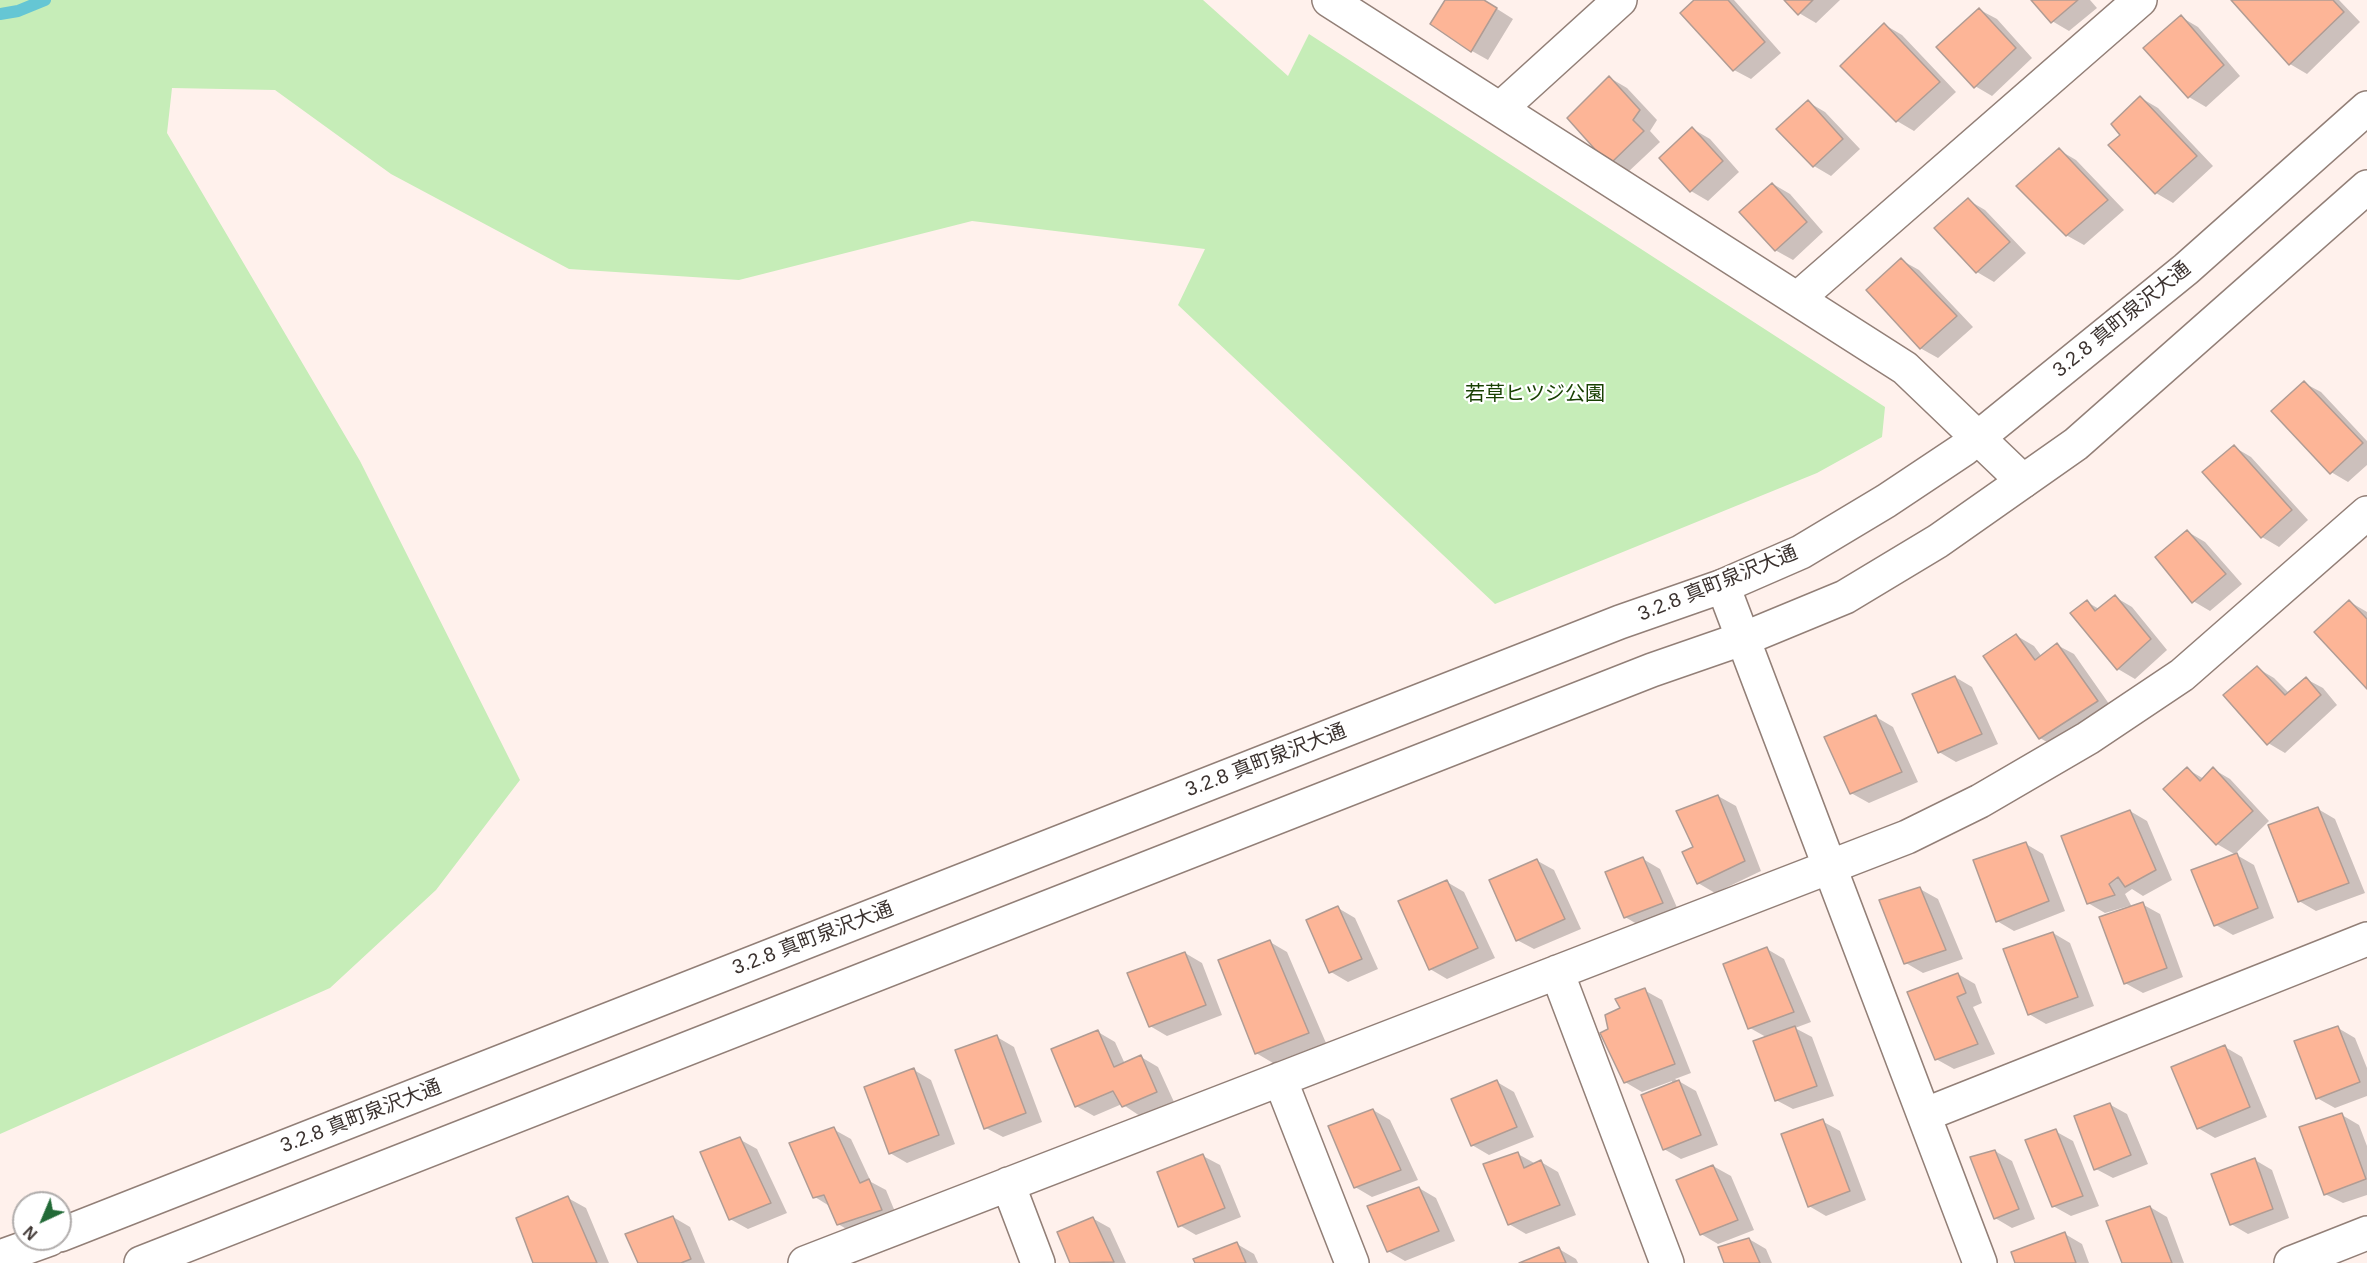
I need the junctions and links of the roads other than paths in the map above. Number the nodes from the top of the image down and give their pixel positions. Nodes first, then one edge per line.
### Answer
1 (1329, 0) edge
2 (1620, 0) edge
3 (2140, 0) edge
4 (2367, 108) edge
5 (1500, 109) junction
6 (2367, 187) edge
7 (1797, 299) junction
8 (1978, 438) junction
9 (2022, 481) junction
10 (2367, 513) edge
11 (1723, 586) junction
12 (1742, 639) junction
13 (1831, 868) junction
14 (2367, 939) edge
15 (1557, 972) junction
16 (1280, 1079) junction
17 (1924, 1114) junction
18 (1008, 1184) junction
19 (2367, 1233) edge
20 (72, 1236) edge
21 (24, 1251) edge
22 (0, 1257) edge
23 (141, 1263) edge
24 (805, 1263) edge
25 (1038, 1263) edge
26 (1352, 1263) edge
27 (1667, 1263) edge
28 (1980, 1263) edge
29 (2291, 1263) edge

1 - 5 street
2 - 5 street
3 - 7 street
4 - 8 street, 3.2.8 真町泉沢大通
5 - 7 street
6 - 9 street
7 - 8 street
8 - 9 street
8 - 11 street, 3.2.8 真町泉沢大通
9 - 12 street
10 - 13 street
11 - 12 street
11 - 20 street, 3.2.8 真町泉沢大通
12 - 13 street
12 - 23 street
13 - 15 street
13 - 17 street
14 - 17 street
15 - 16 street
15 - 27 street
16 - 18 street
16 - 26 street
17 - 28 street
18 - 24 street
18 - 25 street
19 - 29 street
21 - 22 street, 3.2.8 真町泉沢大通

